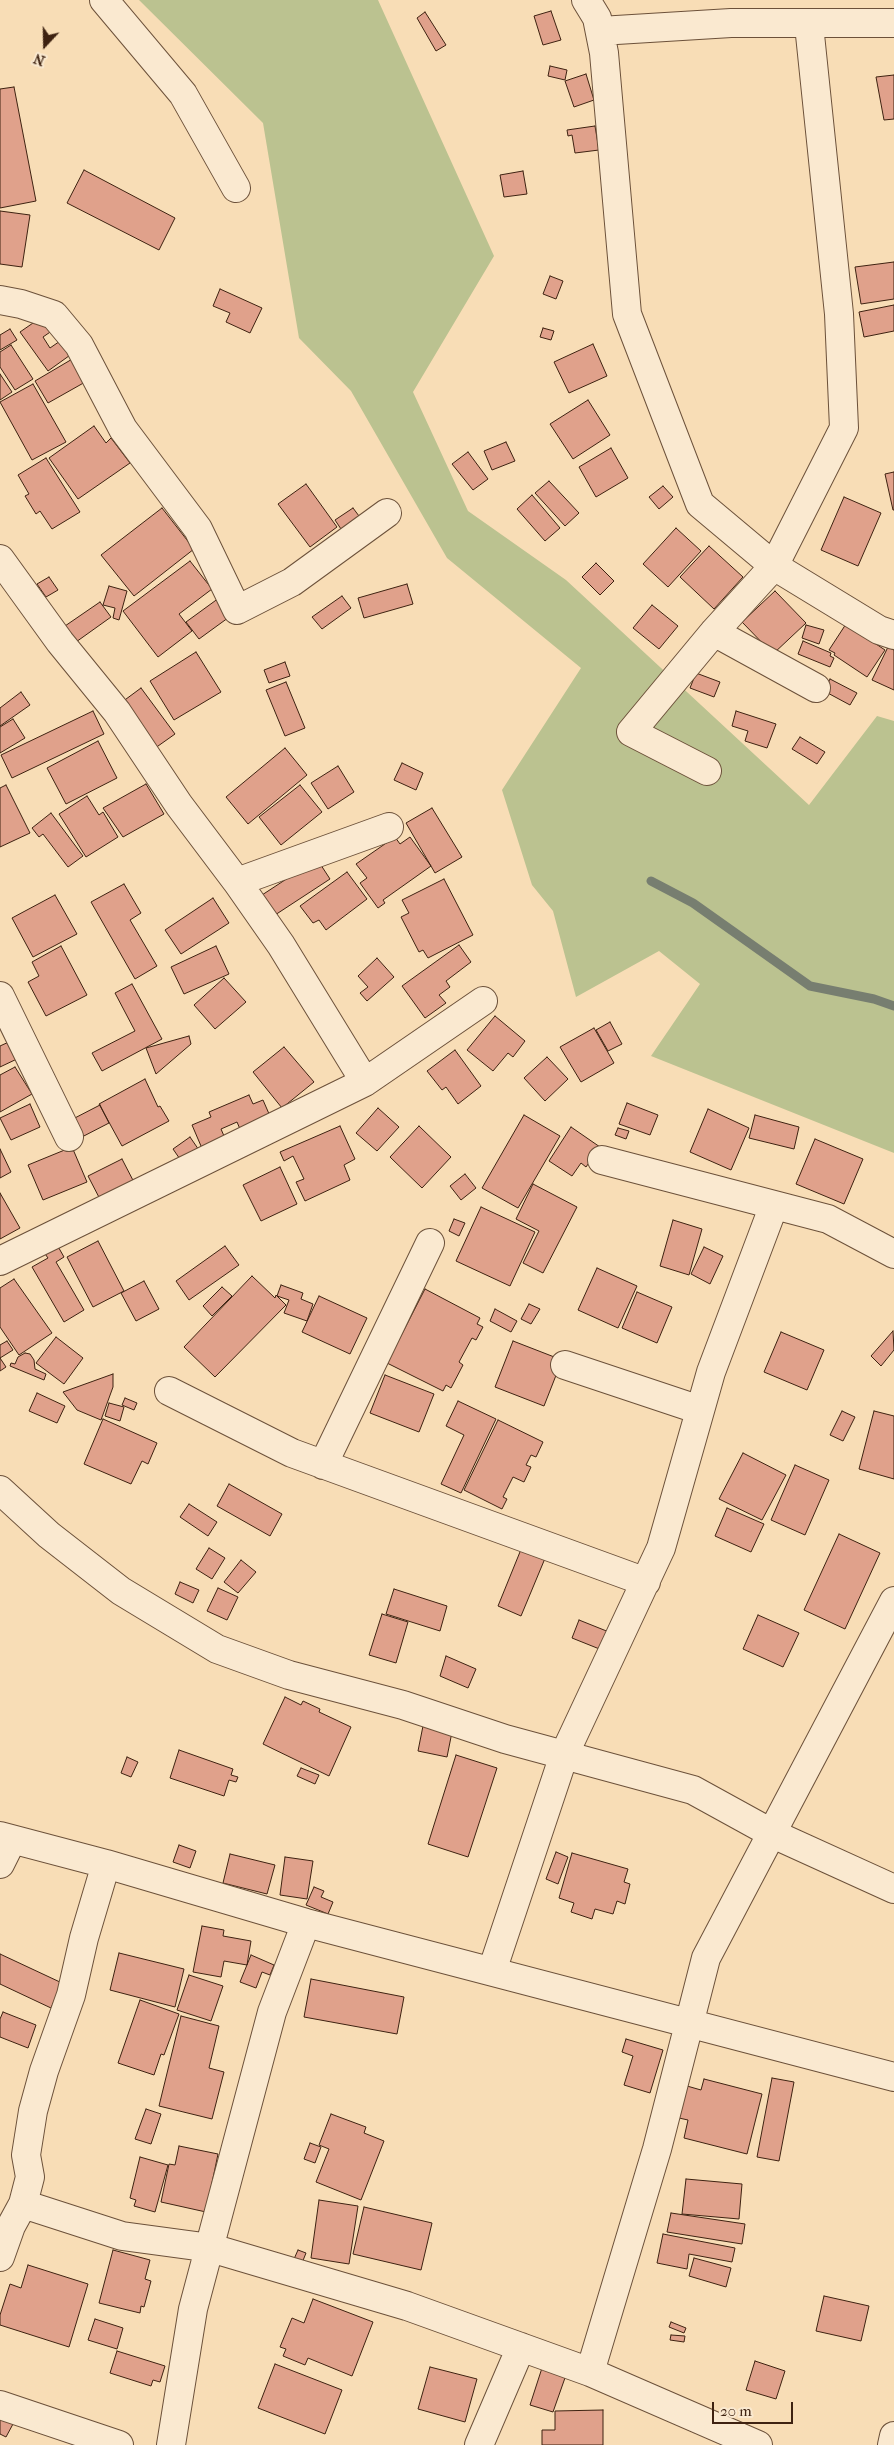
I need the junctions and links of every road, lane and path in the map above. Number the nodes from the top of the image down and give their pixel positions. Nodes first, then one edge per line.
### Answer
1 (104, 0) edge
2 (586, 0) edge
3 (894, 23) edge
4 (808, 25) junction
5 (600, 31) junction
6 (236, 188) dead end
7 (0, 300) edge
8 (387, 513) dead end
9 (0, 559) edge
10 (774, 566) junction
11 (714, 632) junction
12 (894, 635) edge
13 (816, 688) dead end
14 (707, 770) dead end
15 (389, 827) dead end
16 (237, 882) junction
17 (0, 996) edge
18 (483, 1001) dead end
19 (364, 1082) junction
20 (69, 1137) dead end
21 (602, 1160) dead end
22 (774, 1204) junction
23 (430, 1243) dead end
24 (894, 1254) edge
25 (0, 1261) edge
26 (564, 1365) dead end
27 (169, 1391) dead end
28 (700, 1410) junction
29 (323, 1464) junction
30 (0, 1490) edge
31 (646, 1582) junction
32 (894, 1600) edge
33 (564, 1755) junction
34 (773, 1834) junction
35 (6, 1838) edge
36 (0, 1864) edge
37 (106, 1864) junction
38 (894, 1889) edge
39 (306, 1923) junction
40 (492, 1971) junction
41 (691, 2023) junction
42 (894, 2077) edge
43 (23, 2204) junction
44 (210, 2248) junction
45 (0, 2257) edge
46 (521, 2347) junction
47 (590, 2372) junction
48 (0, 2405) edge
49 (894, 2436) edge
50 (119, 2445) edge
51 (170, 2445) edge
52 (479, 2445) edge
53 (758, 2445) edge
54 (892, 2445) edge

1 - 6 street
2 - 5 street
3 - 4 street
4 - 5 street
4 - 10 street
5 - 10 street
7 - 8 street
9 - 16 street
10 - 11 street
10 - 12 street
11 - 13 street
11 - 14 street
15 - 16 street
16 - 19 street
17 - 20 street
18 - 19 street
19 - 25 street
21 - 22 street
22 - 24 street
22 - 28 street
23 - 29 street
26 - 28 street
27 - 29 street
28 - 31 street
29 - 31 street
30 - 33 street
31 - 33 street
32 - 34 street
33 - 34 street
33 - 40 street
34 - 38 street
34 - 41 street
35 - 36 street
35 - 37 street
37 - 39 street
37 - 43 street
39 - 40 street
39 - 44 street
40 - 41 street
41 - 42 street
41 - 47 street
43 - 44 street
43 - 45 street
44 - 46 street
44 - 51 street
46 - 47 street
46 - 52 street
47 - 53 street
48 - 50 street
49 - 54 street

